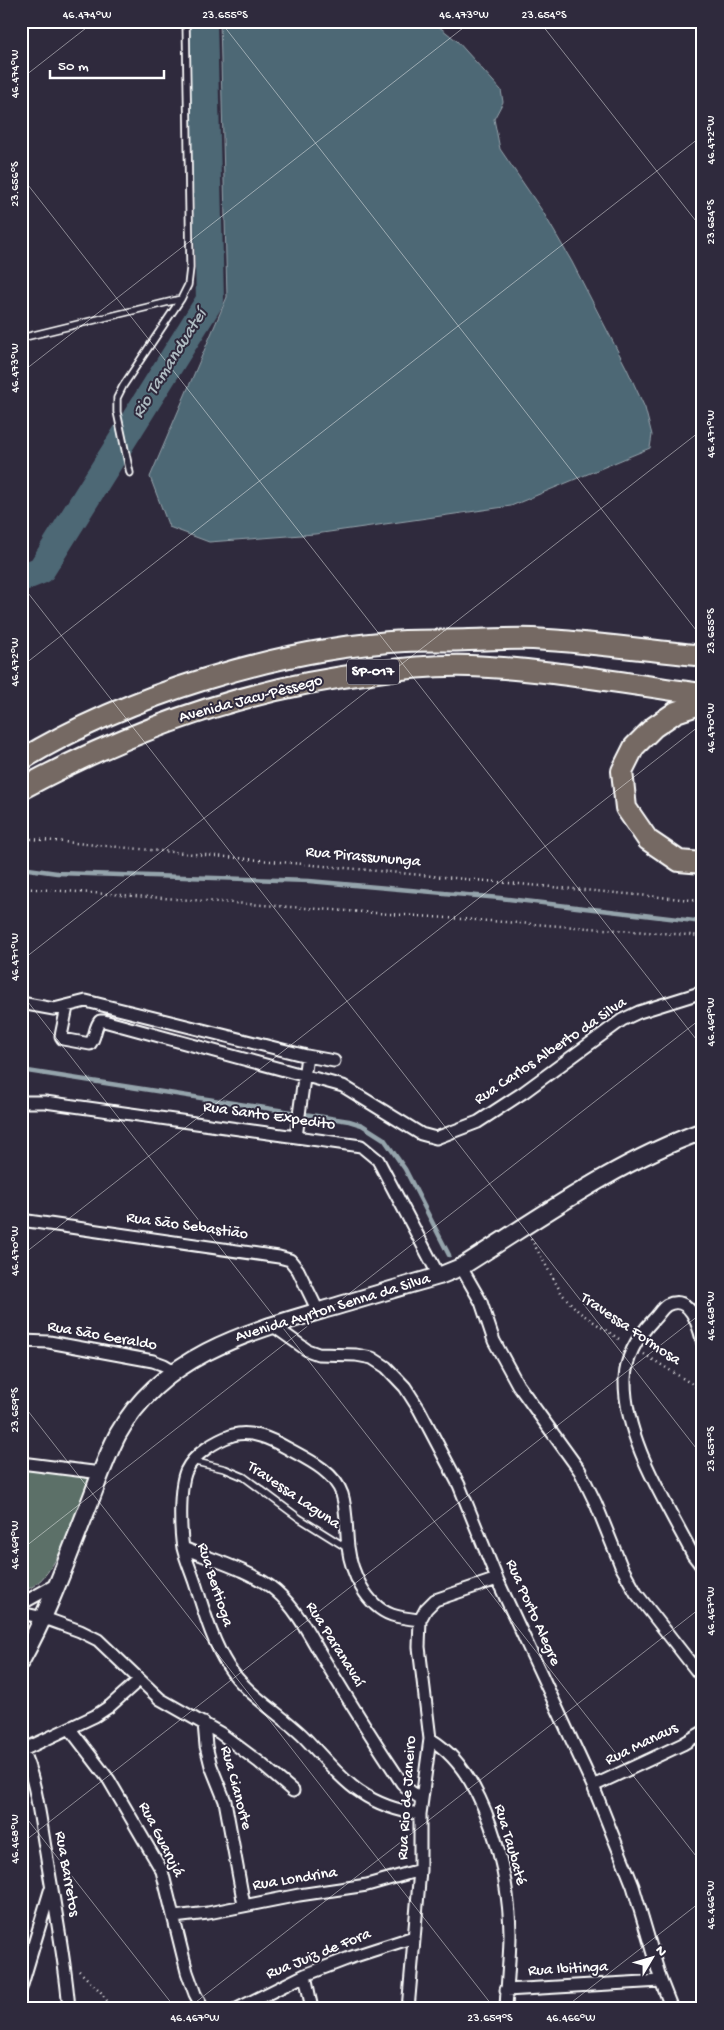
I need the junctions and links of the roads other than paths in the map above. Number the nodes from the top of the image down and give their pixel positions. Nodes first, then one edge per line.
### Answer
1 (186, 21) edge
2 (181, 299) junction
3 (21, 338) edge
4 (130, 473) dead end
5 (703, 656) edge
6 (703, 694) edge
7 (703, 703) edge
8 (21, 760) edge
9 (21, 789) edge
10 (703, 863) edge
11 (703, 992) edge
12 (21, 1003) edge
13 (67, 1007) junction
14 (307, 1056) junction
15 (334, 1061) dead end
16 (306, 1076) junction
17 (21, 1102) edge
18 (703, 1131) edge
19 (296, 1137) junction
20 (21, 1220) edge
21 (462, 1267) junction
22 (439, 1276) junction
23 (318, 1311) junction
24 (272, 1325) junction
25 (21, 1341) edge
26 (703, 1343) edge
27 (174, 1371) junction
28 (192, 1462) junction
29 (21, 1463) edge
30 (101, 1472) junction
31 (183, 1548) junction
32 (348, 1549) junction
33 (703, 1568) edge
34 (497, 1579) junction
35 (57, 1584) junction
36 (21, 1604) edge
37 (21, 1613) edge
38 (44, 1618) junction
39 (420, 1620) junction
40 (21, 1661) edge
41 (703, 1679) edge
42 (139, 1680) junction
43 (204, 1723) junction
44 (70, 1729) junction
45 (703, 1732) edge
46 (430, 1739) junction
47 (22, 1749) edge
48 (594, 1786) junction
49 (293, 1791) dead end
50 (422, 1799) junction
51 (420, 1814) junction
52 (420, 1870) junction
53 (51, 1886) junction
54 (244, 1905) junction
55 (174, 1917) junction
56 (414, 1937) junction
57 (305, 1975) junction
58 (661, 1981) junction
59 (21, 1988) edge
60 (506, 1990) junction
61 (668, 2007) edge
62 (69, 2009) edge
63 (203, 2009) edge
64 (237, 2009) edge
65 (312, 2009) edge
66 (408, 2009) edge
67 (506, 2009) edge

1 - 2 lane
2 - 3 lane
2 - 4 lane
5 - 8 highway, Avenida Jacu-Pêssego / SP-017
6 - 9 highway, Avenida Jacu-Pêssego / SP-017
7 - 10 highway
11 - 16 street, Rua Carlos Alberto da Silva
12 - 13 street
13 - 14 street
13 - 16 street, Rua Carlos Alberto da Silva
14 - 15 street
14 - 16 street
16 - 19 street
17 - 19 street, Rua Santo Expedito
18 - 21 main road, Avenida Ayrton Senna da Silva
19 - 22 street, Rua Santo Expedito
20 - 23 street, Rua São Sebastião
21 - 22 main road, Avenida Ayrton Senna da Silva
21 - 41 street
22 - 23 main road, Avenida Ayrton Senna da Silva
23 - 24 main road, Avenida Ayrton Senna da Silva
24 - 27 main road, Avenida Ayrton Senna da Silva
24 - 34 street, Rua Porto Alegre
25 - 27 street, Rua São Geraldo
26 - 33 street
27 - 30 main road, Avenida Ayrton Senna da Silva
28 - 31 street, Rua Bertioga
28 - 32 lane, Travessa Laguna
28 - 32 street, Rua Bertioga
29 - 30 street
30 - 35 main road, Avenida Ayrton Senna da Silva
31 - 50 street, Rua Paranavaí
31 - 51 street, Rua Bertioga
32 - 39 street, Rua Bertioga
34 - 39 street
34 - 48 street, Rua Porto Alegre
35 - 36 street
35 - 38 main road, Avenida Ayrton Senna da Silva
37 - 38 street
38 - 40 main road, Avenida Ayrton Senna da Silva
38 - 42 street
39 - 46 street, Rua Rio de Janeiro
42 - 43 street
42 - 44 street
43 - 49 street
43 - 54 street, Rua Cianorte
44 - 47 street
44 - 55 street, Rua Guarujá
45 - 48 street, Rua Manaus
46 - 50 street, Rua Rio de Janeiro
46 - 60 street, Rua Taubaté
47 - 53 street, Rua Barretos
48 - 58 street, Rua Porto Alegre
50 - 51 street, Rua Rio de Janeiro
51 - 52 street, Rua Rio de Janeiro
52 - 54 street, Rua Londrina
52 - 56 street, Rua Rio de Janeiro
53 - 59 street
53 - 62 street, Rua Barretos
54 - 55 street, Rua Londrina
55 - 63 street, Rua Guarujá
56 - 57 street, Rua Juiz de Fora
56 - 66 street, Rua Rio de Janeiro
57 - 64 street, Rua Juiz de Fora
57 - 65 street
58 - 60 street, Rua Ibitinga
58 - 61 street, Rua Porto Alegre
60 - 67 street, Rua Taubaté

